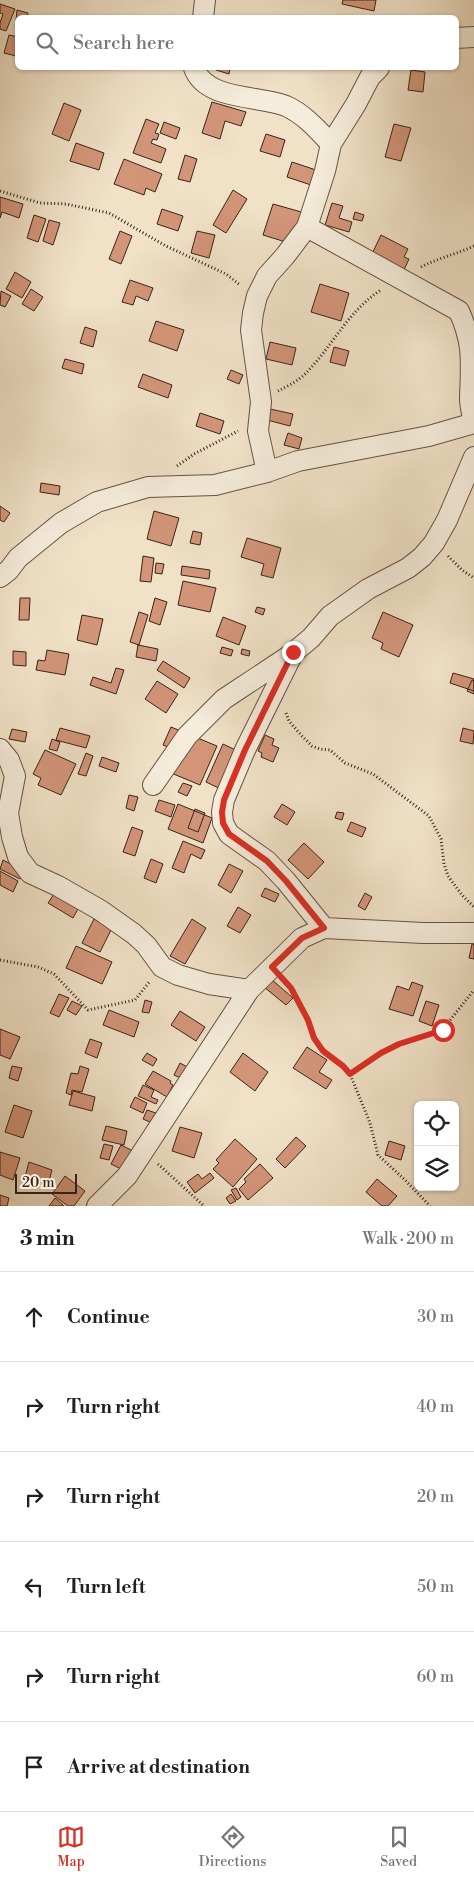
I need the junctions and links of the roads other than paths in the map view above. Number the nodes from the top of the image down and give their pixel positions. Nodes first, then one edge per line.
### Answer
1 (205, 0) edge
2 (203, 15) edge
3 (474, 37) edge
4 (459, 38) edge
5 (195, 70) edge
6 (377, 70) edge
7 (331, 144) junction
8 (307, 227) junction
9 (474, 422) edge
10 (474, 456) edge
11 (267, 472) junction
12 (0, 577) edge
13 (293, 652) junction
14 (0, 750) edge
15 (153, 784) dead end
16 (324, 928) junction
17 (474, 933) edge
18 (249, 990) junction
19 (97, 1206) edge

1 - 2 street
3 - 4 street
5 - 7 street
6 - 7 street
7 - 8 street
8 - 9 street
8 - 11 street
9 - 11 street
10 - 13 street
11 - 12 street
13 - 15 street
13 - 16 street
14 - 18 street
16 - 17 street
16 - 18 street
18 - 19 street

